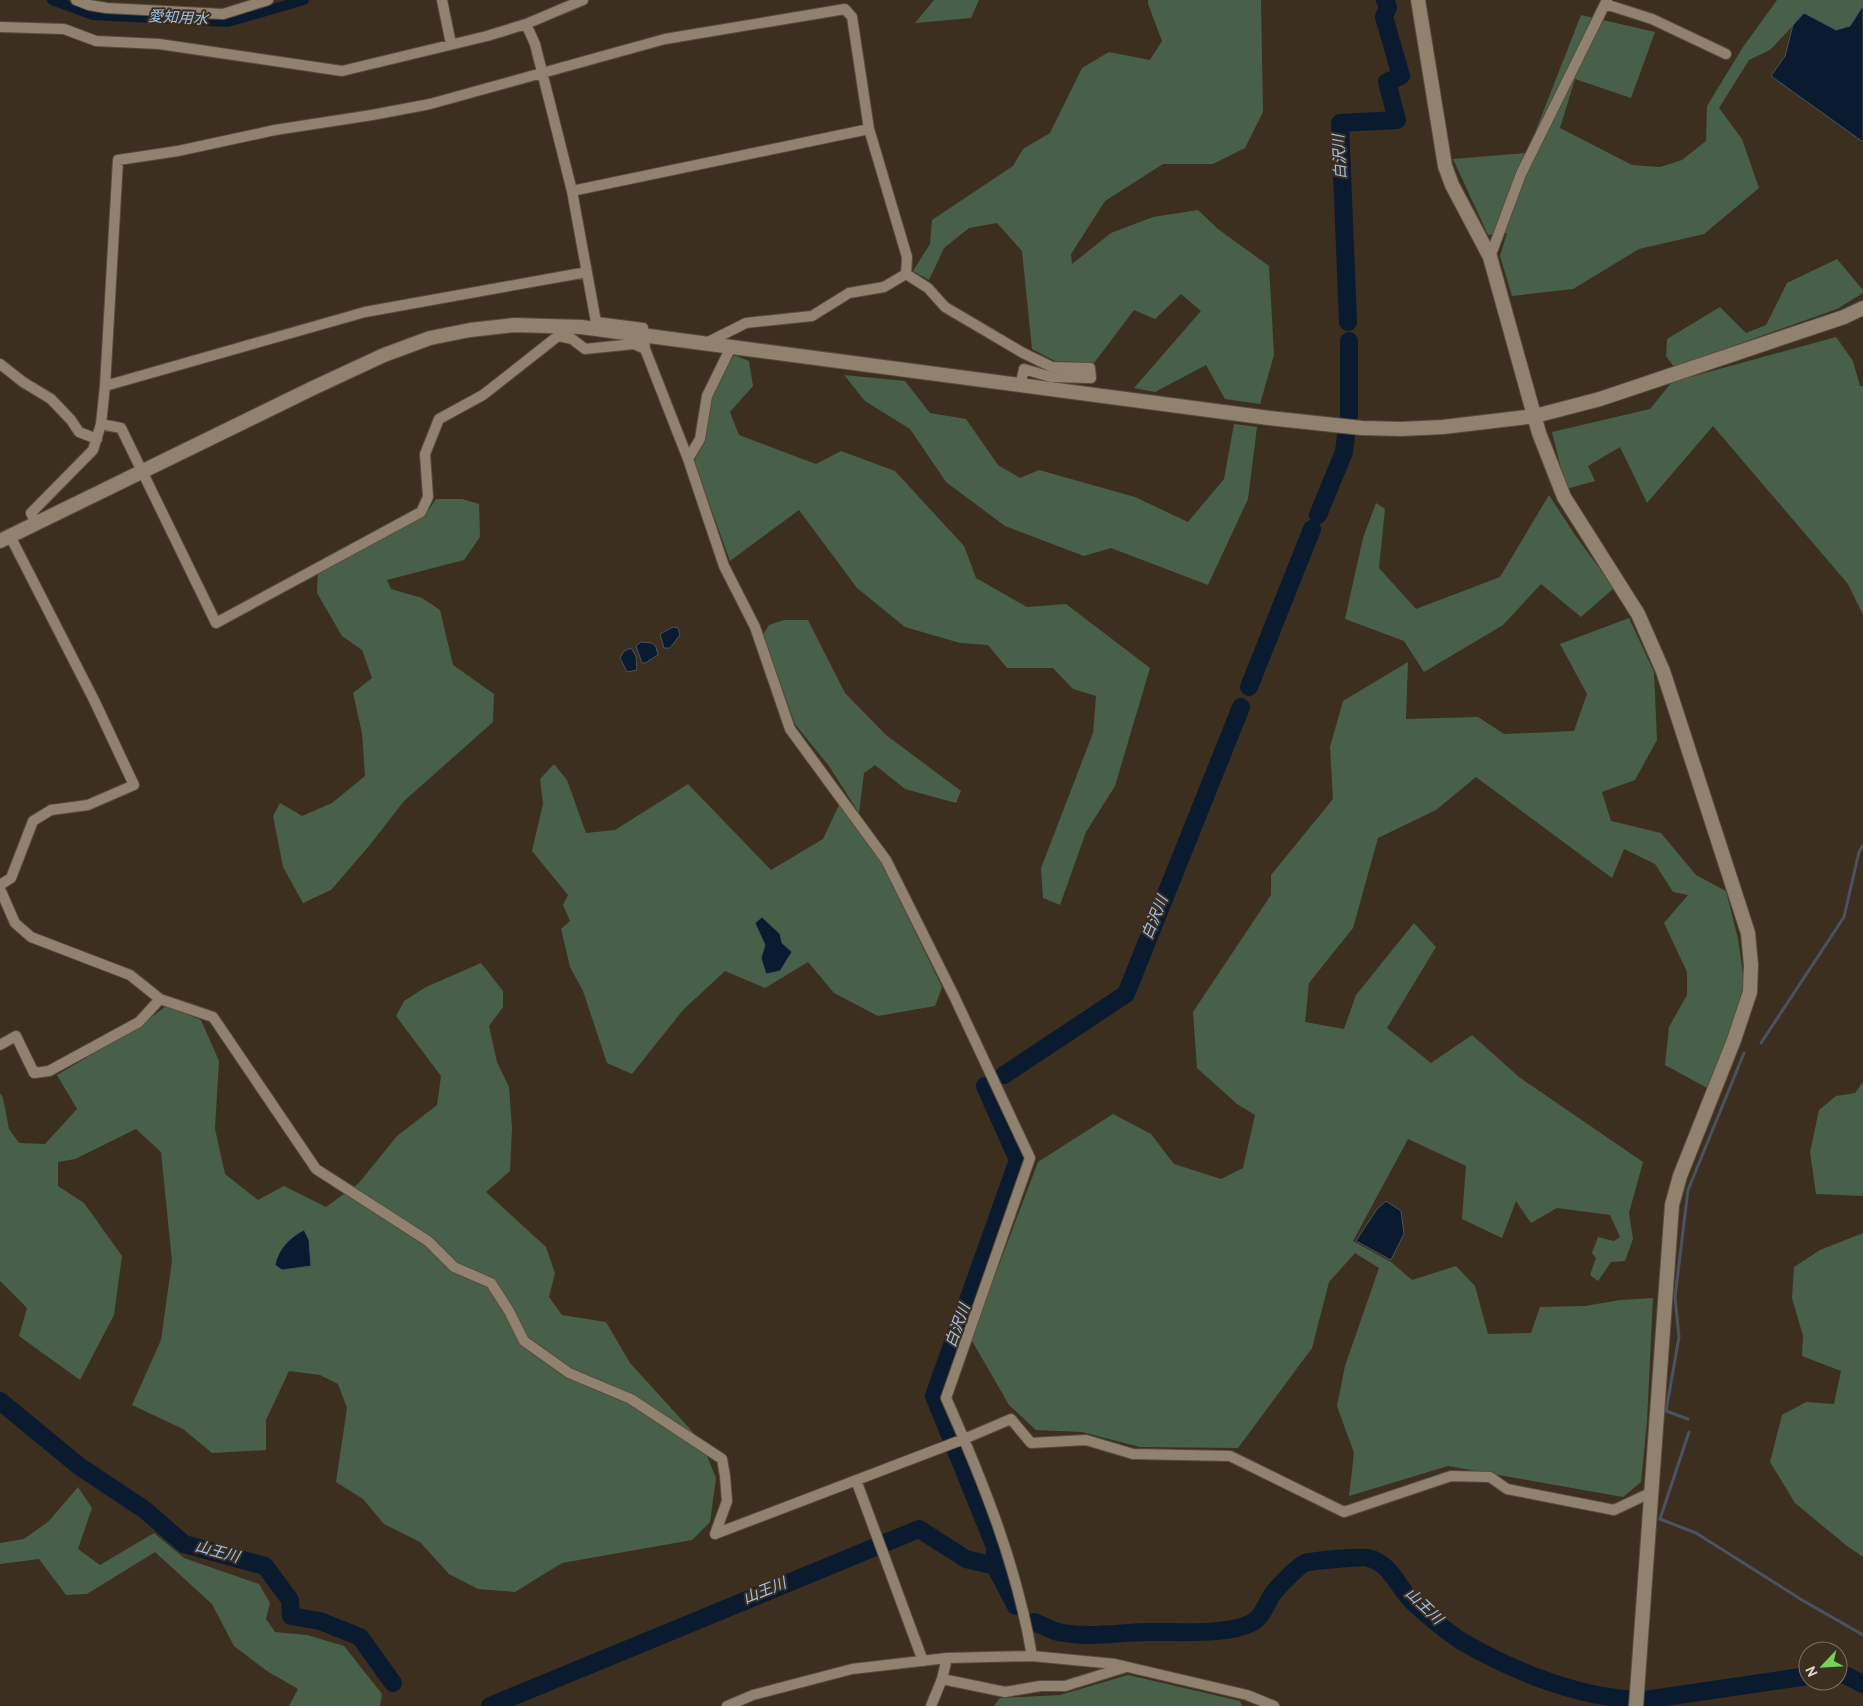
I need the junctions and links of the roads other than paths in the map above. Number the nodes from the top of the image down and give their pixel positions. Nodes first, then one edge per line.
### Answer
1 (76, 0) edge
2 (268, 0) edge
3 (442, 0) edge
4 (583, 0) edge
5 (1418, 0) edge
6 (1606, 2) edge
7 (526, 24) junction
8 (0, 27) edge
9 (451, 44) junction
10 (1726, 54) dead end
11 (541, 73) junction
12 (869, 129) junction
13 (572, 191) junction
14 (1490, 258) junction
15 (587, 272) junction
16 (906, 274) junction
17 (1863, 308) edge
18 (644, 342) junction
19 (705, 344) junction
20 (731, 347) junction
21 (0, 364) edge
22 (105, 386) junction
23 (1020, 386) junction
24 (1535, 416) junction
25 (101, 424) junction
26 (96, 438) junction
27 (688, 459) junction
28 (141, 472) junction
29 (36, 523) junction
30 (5, 538) edge
31 (0, 887) edge
32 (160, 999) junction
33 (0, 1045) edge
34 (964, 1439) junction
35 (856, 1480) junction
36 (1650, 1493) junction
37 (1032, 1656) junction
38 (947, 1658) junction
39 (923, 1661) junction
40 (1126, 1667) junction
41 (942, 1679) junction
42 (1247, 1695) junction
43 (1636, 1699) edge
44 (727, 1706) edge
45 (931, 1706) edge
46 (1250, 1706) edge
47 (1274, 1706) edge

1 - 2 street
3 - 9 street
4 - 7 street
5 - 14 street
6 - 10 street
6 - 14 street
7 - 9 street
7 - 11 street
8 - 9 street
11 - 12 street
11 - 13 street
11 - 22 street
12 - 13 street
12 - 16 street
13 - 15 street
14 - 24 street
15 - 18 street
15 - 22 street
16 - 19 street
16 - 23 street
17 - 24 street
18 - 19 street
18 - 27 street
18 - 28 street
18 - 28 street
19 - 20 street
20 - 23 street
20 - 27 street
21 - 26 street
22 - 25 street
23 - 24 street
24 - 36 street
25 - 26 street
25 - 28 street
26 - 29 street
27 - 34 street
28 - 29 street
29 - 30 street
30 - 31 street
31 - 32 street
32 - 33 street
32 - 35 street
34 - 35 street
34 - 36 street
34 - 37 street
35 - 39 street
36 - 43 street
37 - 38 street
37 - 40 street
38 - 39 street
38 - 41 street
39 - 44 street
40 - 41 street
40 - 42 street
41 - 45 street
42 - 46 street
42 - 47 street

